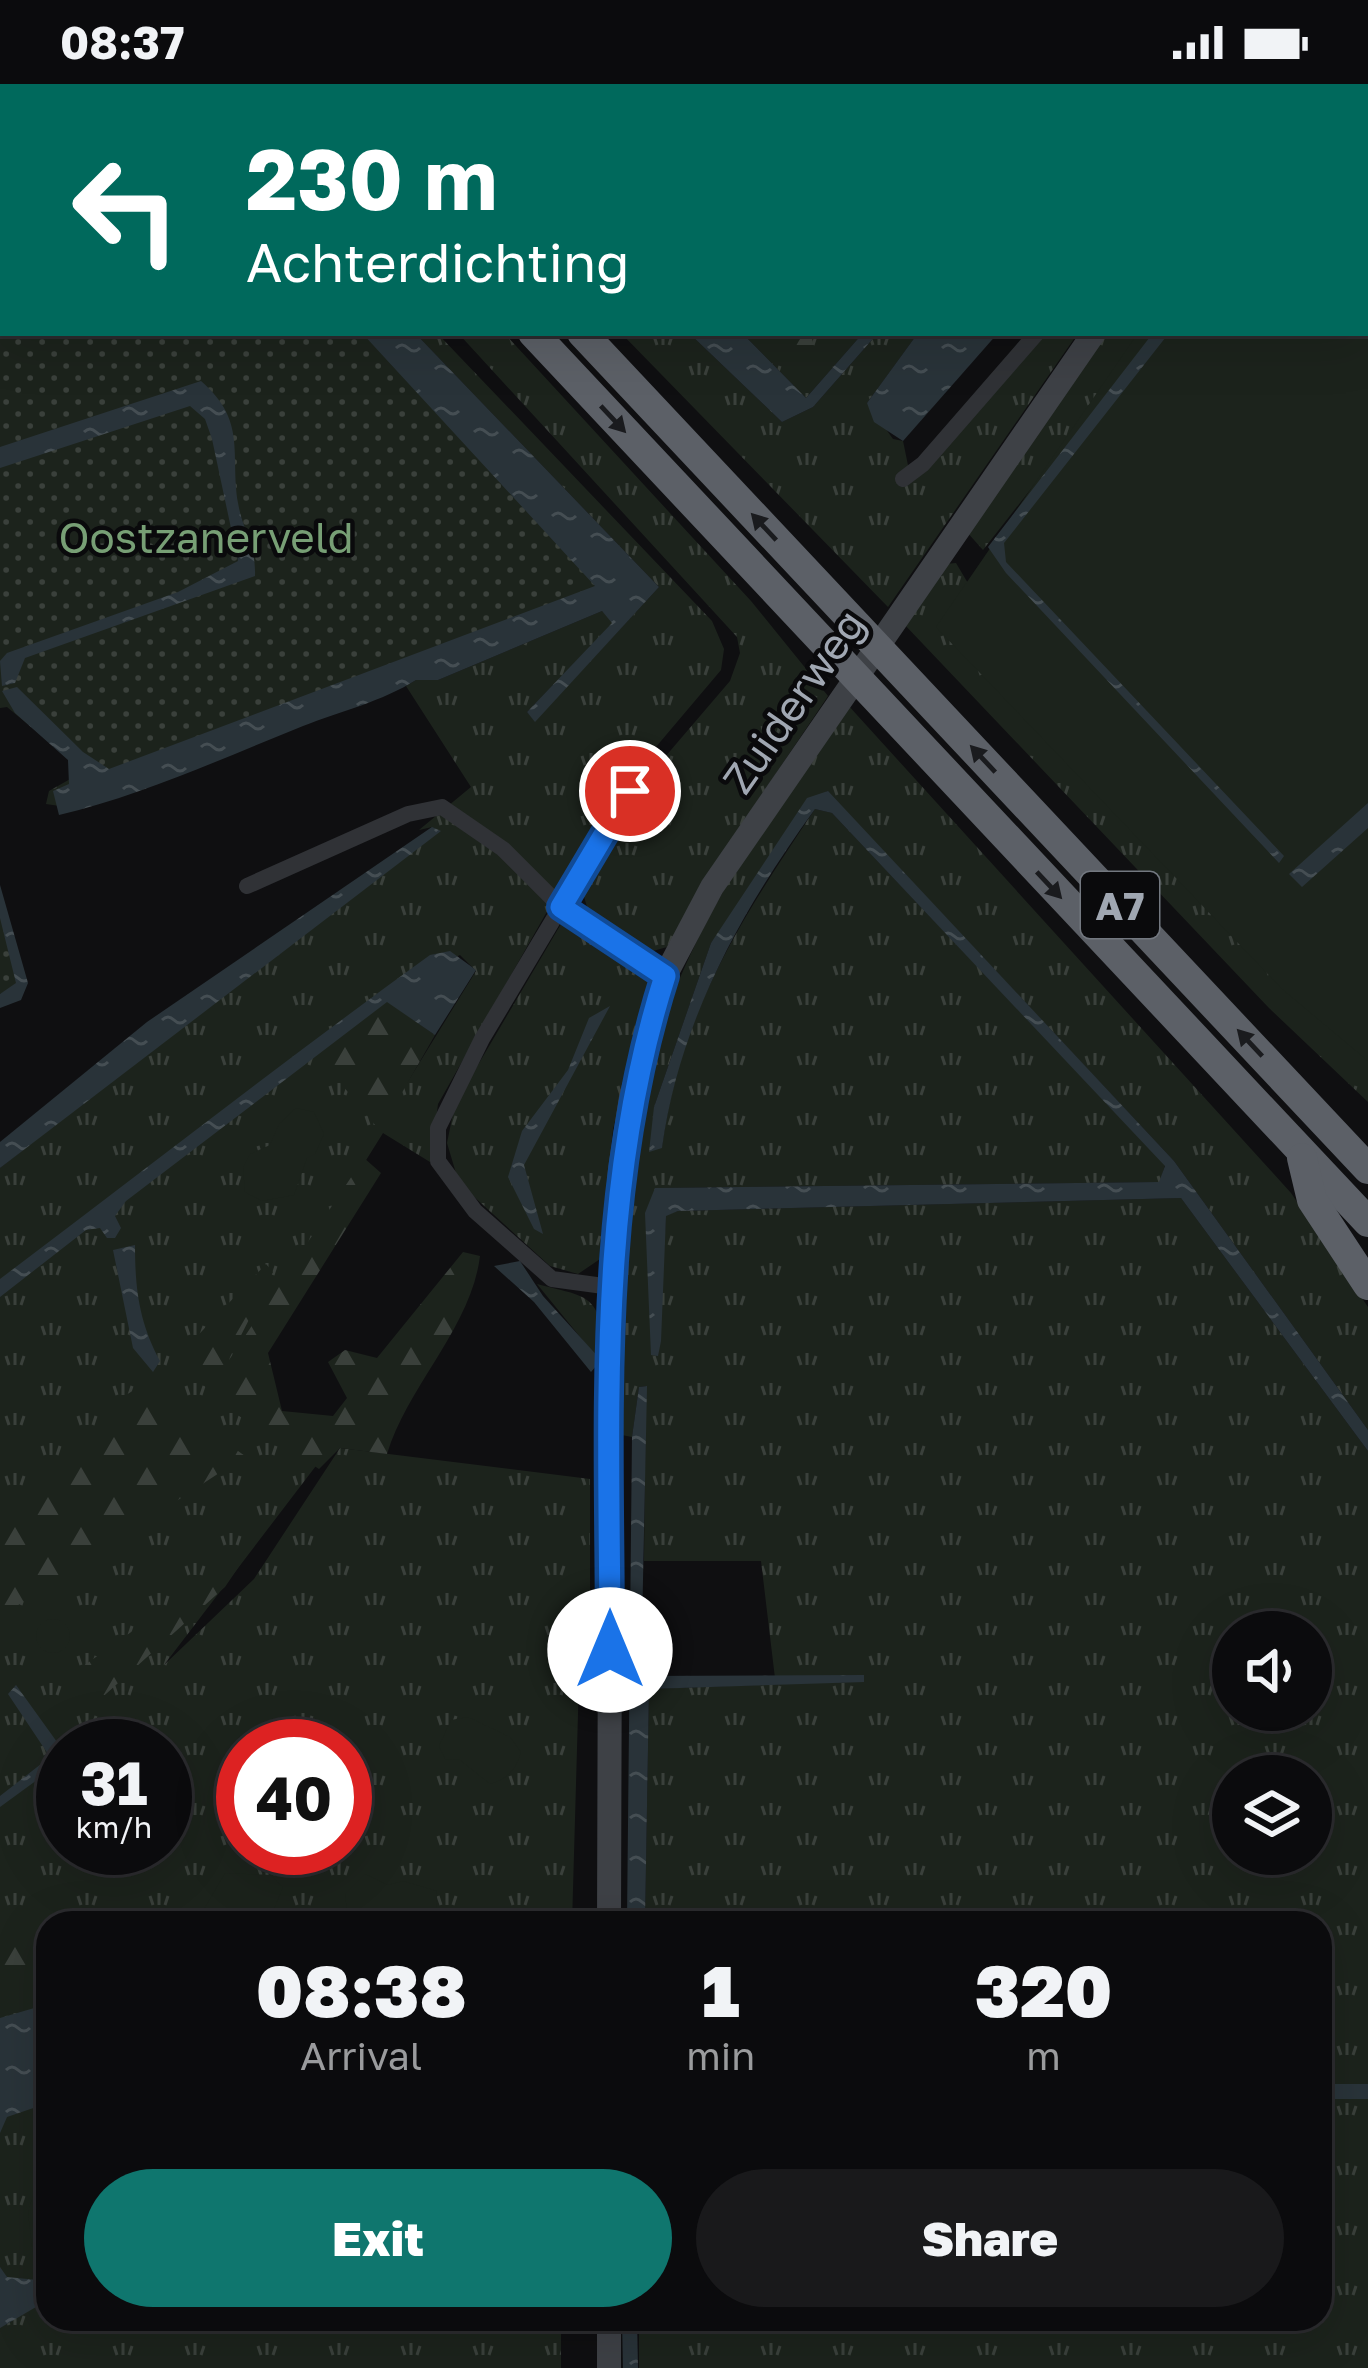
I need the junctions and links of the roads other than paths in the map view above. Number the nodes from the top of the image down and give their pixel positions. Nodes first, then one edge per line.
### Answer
1 (536, 336) edge
2 (585, 336) edge
3 (1034, 336) edge
4 (1092, 336) edge
5 (903, 479) dead end
6 (630, 791) dead end
7 (247, 886) dead end
8 (561, 907) junction
9 (665, 976) junction
10 (1330, 1128) junction
11 (1368, 1135) edge
12 (1301, 1152) junction
13 (1368, 1168) edge
14 (1368, 1222) edge
15 (1368, 1285) edge
16 (611, 1287) junction
17 (609, 1911) edge
18 (609, 2331) edge
19 (608, 2368) edge

1 -> 12 highway, A7
10 -> 2 highway, A7
3 - 5 street
4 - 9 street, Zuiderweg
6 - 8 street
7 - 8 street
8 - 9 street
8 - 16 street
9 - 16 street, Zuiderweg
10 - 11 highway
10 - 13 highway, A7
12 - 14 highway, A7
12 - 15 highway, A7
16 - 17 street, Zuiderweg
18 - 19 street

